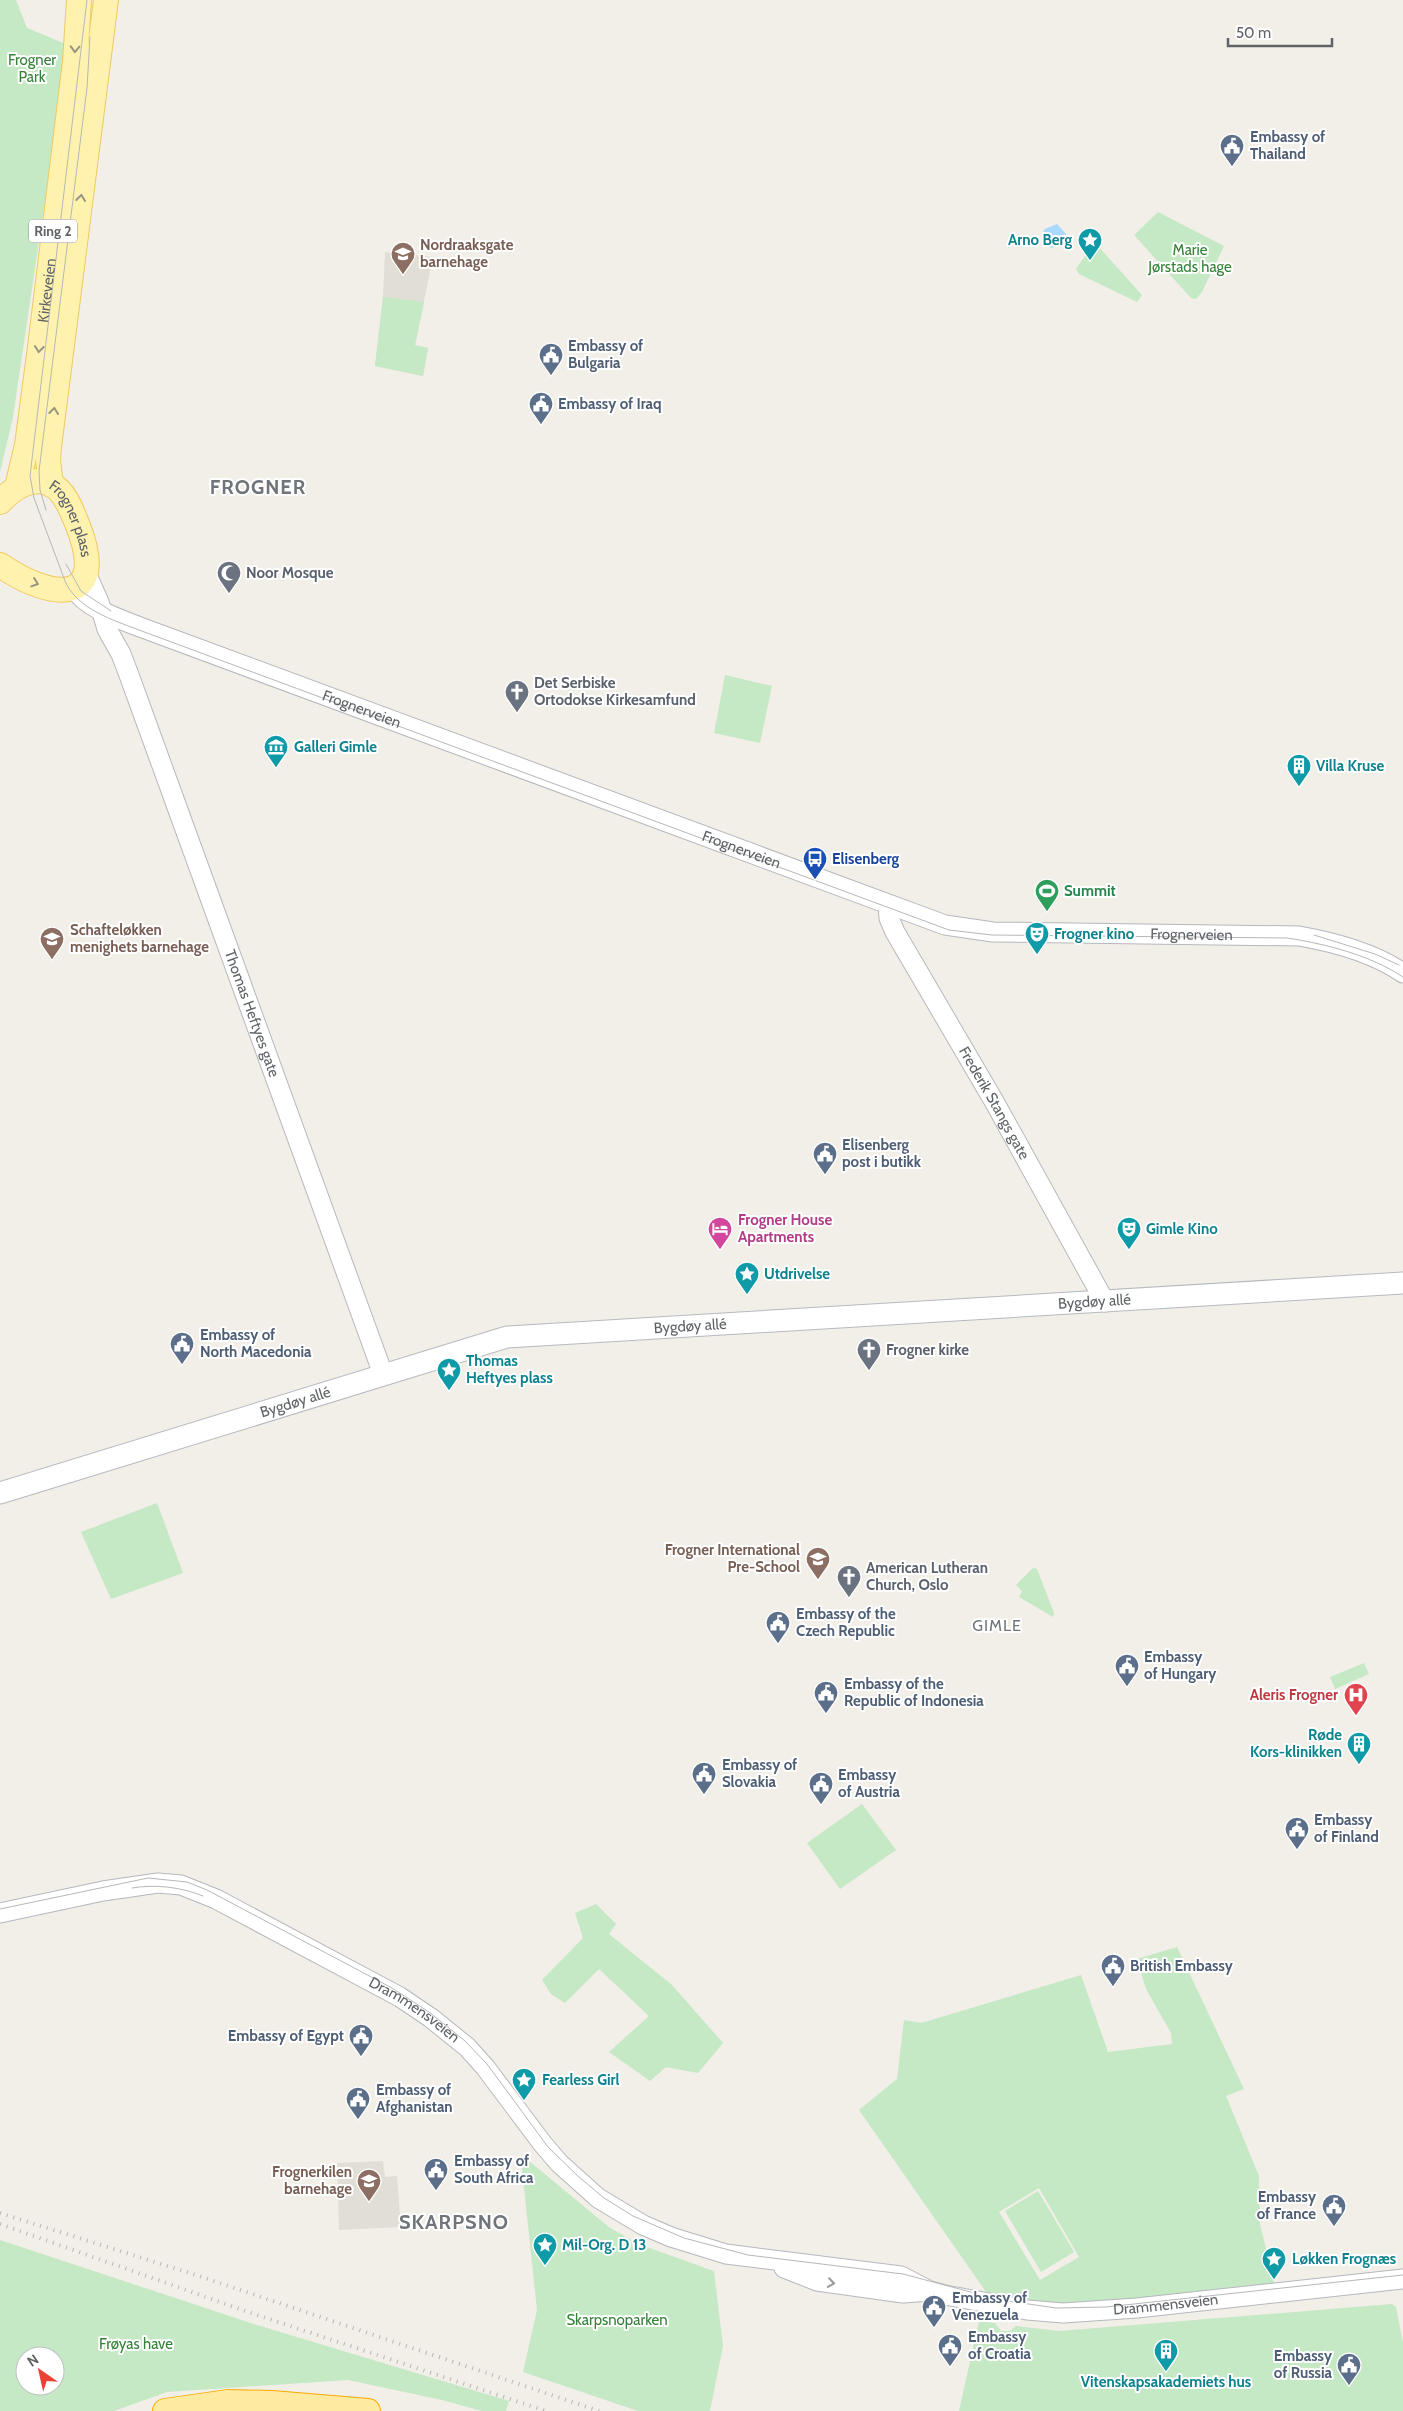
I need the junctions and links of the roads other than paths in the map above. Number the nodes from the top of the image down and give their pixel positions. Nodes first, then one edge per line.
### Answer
1 (79, 0) edge
2 (106, 0) edge
3 (52, 485) junction
4 (18, 487) junction
5 (0, 502) edge
6 (0, 565) edge
7 (80, 582) junction
8 (110, 614) junction
9 (888, 905) junction
10 (1403, 973) edge
11 (1403, 1283) edge
12 (1105, 1302) junction
13 (384, 1374) junction
14 (0, 1493) edge
15 (0, 1913) edge
16 (1403, 2279) edge
17 (165, 2411) edge
18 (368, 2411) edge

1 -> 4 main road, Kirkeveien / Ring 2
3 -> 2 main road, Ring 2
3 - 4 main road, Frogner plass
3 - 7 main road, Frogner plass
4 - 5 main road, Frogner plass
6 -> 7 main road
7 - 8 street, Frognerveien
8 - 9 street, Frognerveien
8 - 13 street, Thomas Heftyes gate
9 - 10 street, Frognerveien
9 - 12 street, Frederik Stangs gate
11 - 12 main road, Bygdøy allé
12 - 13 main road, Bygdøy allé
13 - 14 main road, Bygdøy allé
15 - 16 street, Drammensveien
17 - 18 highway

